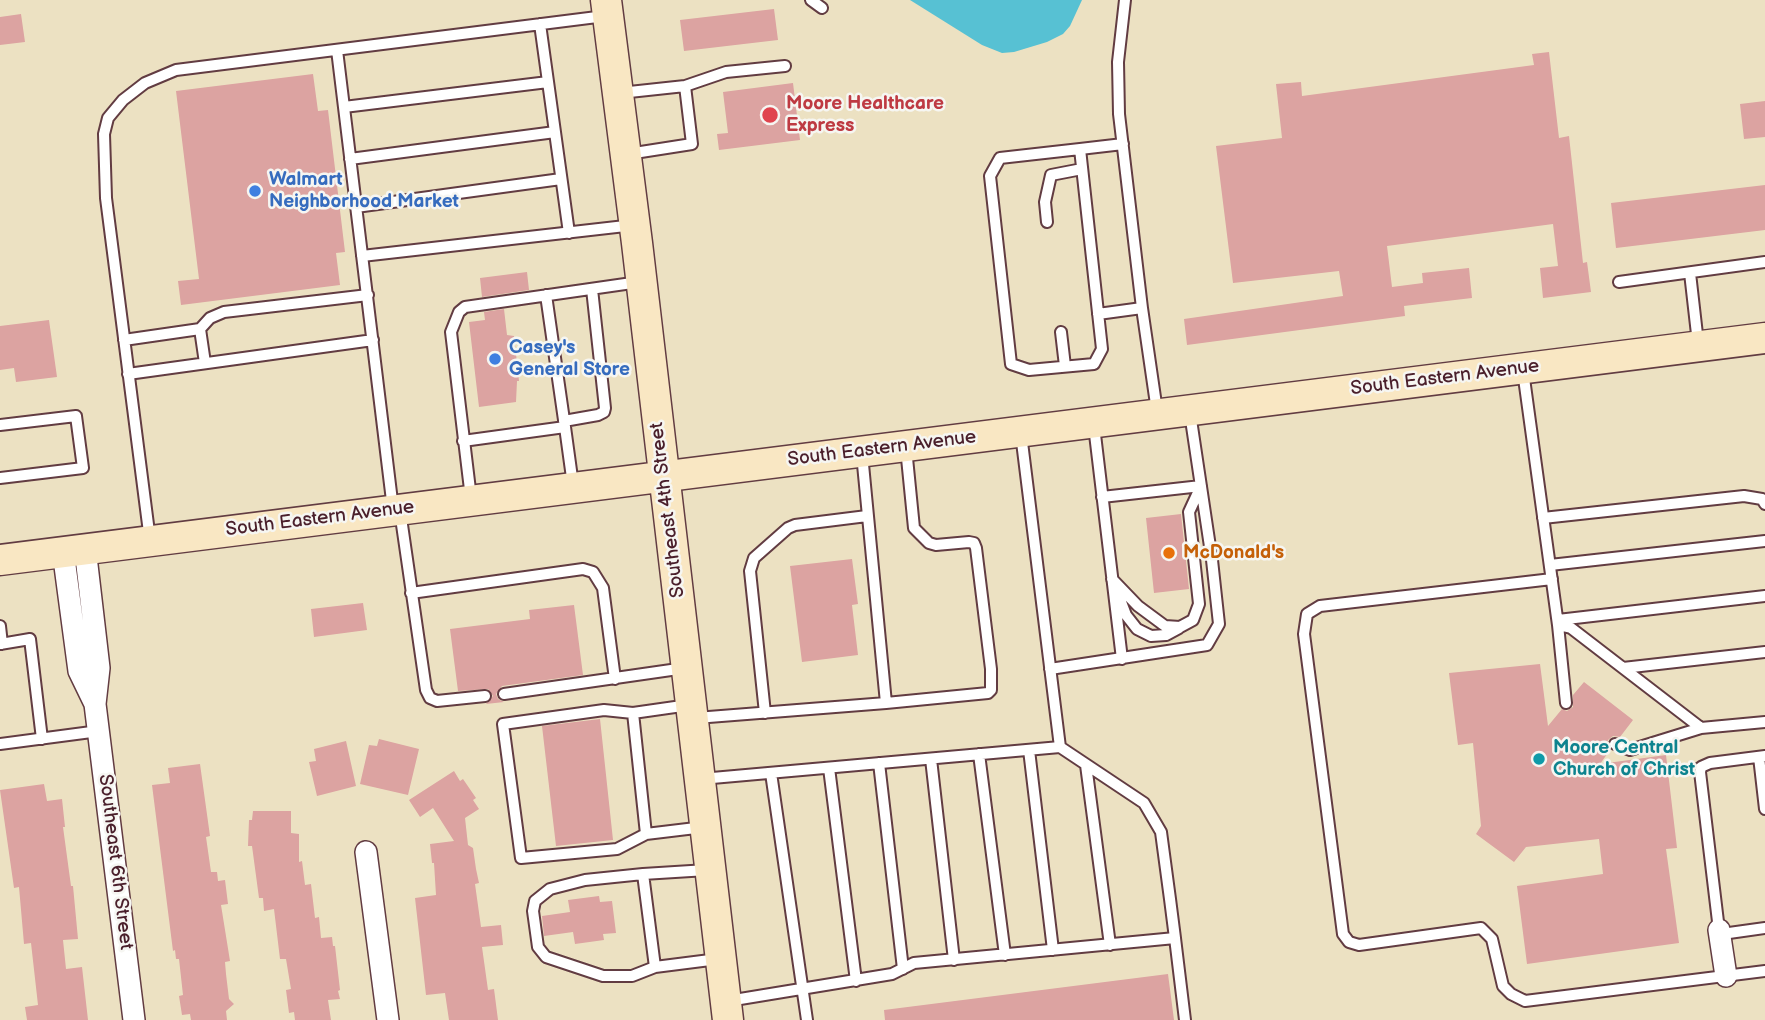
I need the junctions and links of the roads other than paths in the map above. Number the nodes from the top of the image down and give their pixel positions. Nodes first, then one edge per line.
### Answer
1 (811, 0) edge
2 (1125, 0) edge
3 (607, 8) edge
4 (822, 8) dead end
5 (540, 24) junction
6 (337, 50) junction
7 (785, 66) dead end
8 (548, 82) junction
9 (685, 86) junction
10 (617, 93) junction
11 (344, 107) junction
12 (555, 132) junction
13 (1123, 144) junction
14 (1080, 149) junction
15 (625, 154) junction
16 (350, 159) junction
17 (1082, 169) junction
18 (561, 179) junction
19 (356, 207) junction
20 (1047, 222) dead end
21 (635, 225) junction
22 (569, 233) junction
23 (362, 257) junction
24 (1765, 262) edge
25 (1690, 273) junction
26 (641, 282) junction
27 (1619, 282) dead end
28 (592, 289) junction
29 (368, 295) junction
30 (546, 295) junction
31 (1142, 308) junction
32 (1098, 314) junction
33 (200, 329) junction
34 (1061, 332) dead end
35 (1765, 338) edge
36 (124, 340) junction
37 (373, 340) junction
38 (1699, 347) junction
39 (205, 363) junction
40 (1065, 366) junction
41 (1523, 369) junction
42 (128, 374) junction
43 (1190, 410) junction
44 (1157, 414) junction
45 (1093, 422) junction
46 (564, 424) junction
47 (0, 425) edge
48 (1021, 431) junction
49 (463, 441) junction
50 (906, 446) junction
51 (862, 451) junction
52 (664, 476) junction
53 (0, 478) edge
54 (1201, 486) junction
55 (573, 487) junction
56 (1102, 497) junction
57 (471, 500) junction
58 (1765, 504) edge
59 (396, 509) junction
60 (867, 516) junction
61 (1543, 518) junction
62 (150, 540) junction
63 (1765, 541) edge
64 (74, 550) junction
65 (0, 559) edge
66 (1550, 565) junction
67 (1112, 579) junction
68 (1552, 579) junction
69 (411, 593) junction
70 (1765, 596) edge
71 (1558, 623) junction
72 (0, 625) edge
73 (1180, 627) junction
74 (1, 644) edge
75 (1765, 652) edge
76 (1122, 659) junction
77 (687, 668) junction
78 (1623, 668) junction
79 (1050, 669) junction
80 (615, 678) junction
81 (504, 694) dead end
82 (485, 696) dead end
83 (886, 703) junction
84 (1566, 704) dead end
85 (692, 712) junction
86 (633, 713) junction
87 (765, 713) junction
88 (1765, 722) edge
89 (1701, 728) junction
90 (99, 731) junction
91 (42, 739) junction
92 (0, 744) edge
93 (1615, 744) dead end
94 (1060, 747) junction
95 (1029, 750) junction
96 (979, 754) junction
97 (1762, 757) edge
98 (931, 759) junction
99 (879, 763) junction
100 (1086, 765) junction
101 (829, 768) junction
102 (771, 773) junction
103 (699, 779) junction
104 (1765, 809) edge
105 (705, 827) junction
106 (646, 834) junction
107 (366, 852) dead end
108 (710, 870) junction
109 (643, 874) junction
110 (1765, 928) edge
111 (1719, 930) junction
112 (1175, 939) junction
113 (1110, 945) junction
114 (1053, 950) junction
115 (1005, 955) junction
116 (721, 959) junction
117 (954, 960) junction
118 (655, 967) junction
119 (903, 969) junction
120 (1765, 971) edge
121 (1726, 976) junction
122 (856, 981) junction
123 (803, 990) junction
124 (727, 1011) edge
125 (134, 1020) edge
126 (388, 1020) edge
127 (807, 1020) edge
128 (1185, 1020) edge

1 - 4 lane
2 - 13 lane
3 - 5 lane
3 - 10 main road, Southeast 4th Street
5 - 6 lane
5 - 8 lane
6 - 11 lane
6 - 36 lane
7 - 9 lane
8 - 11 lane
8 - 12 lane
9 - 10 lane
9 - 15 lane
10 - 15 main road, Southeast 4th Street
11 - 16 lane
12 - 16 lane
12 - 18 lane
13 - 14 lane
13 - 31 lane
14 - 17 lane
14 - 40 lane
15 - 21 main road, Southeast 4th Street
16 - 19 lane
17 - 20 lane
17 - 32 lane
18 - 19 lane
18 - 22 lane
19 - 23 lane
21 - 22 lane
21 - 26 main road, Southeast 4th Street
22 - 23 lane
23 - 29 lane
24 - 25 lane
25 - 27 lane
25 - 38 lane
26 - 28 lane
26 - 52 main road, Southeast 4th Street
28 - 30 lane
28 - 46 lane
29 - 33 lane
29 - 37 lane
30 - 46 lane
30 - 49 lane
31 - 32 lane
31 - 44 lane
32 - 40 lane
33 - 36 lane
33 - 39 lane
34 - 40 lane
35 - 38 main road, South Eastern Avenue
36 - 42 lane
37 - 39 lane
37 - 59 lane
38 - 41 main road, South Eastern Avenue
39 - 42 lane
41 - 43 main road, South Eastern Avenue
41 - 61 lane
42 - 62 lane
43 - 44 main road, South Eastern Avenue
43 - 54 lane
44 - 45 main road, South Eastern Avenue
45 - 48 main road, South Eastern Avenue
45 - 56 lane
46 - 49 lane
46 - 55 lane
47 - 53 lane
48 - 50 main road, South Eastern Avenue
48 - 79 lane
49 - 57 lane
50 - 51 main road, South Eastern Avenue
50 - 83 lane
51 - 52 main road, South Eastern Avenue
51 - 60 lane
52 - 55 main road, South Eastern Avenue
52 - 77 main road, Southeast 4th Street
54 - 56 lane
54 - 73 lane
54 - 76 lane
55 - 57 main road, South Eastern Avenue
56 - 67 lane
57 - 59 main road, South Eastern Avenue
58 - 61 lane
59 - 62 main road, South Eastern Avenue
59 - 69 lane
60 - 83 lane
60 - 87 lane
61 - 66 lane
62 - 64 main road, South Eastern Avenue
63 - 66 lane
64 - 65 main road, South Eastern Avenue
64 - 90 street, Southeast 6th Street
66 - 68 lane
67 - 73 lane
67 - 73 lane
67 - 76 lane
68 - 71 lane
68 - 121 lane
69 - 80 lane
69 - 82 lane
70 - 71 lane
71 - 78 lane
71 - 84 lane
72 - 74 lane
74 - 91 lane
75 - 78 lane
76 - 79 lane
77 - 80 lane
77 - 85 main road, Southeast 4th Street
78 - 89 lane
79 - 94 lane
80 - 81 lane
83 - 87 lane
85 - 86 lane
85 - 87 lane
85 - 103 main road, Southeast 4th Street
86 - 106 lane
86 - 106 lane
88 - 89 lane
89 - 93 lane
90 - 91 lane
90 - 125 street, Southeast 6th Street
91 - 92 lane
94 - 95 lane
94 - 100 lane
95 - 96 lane
95 - 114 lane
96 - 98 lane
96 - 115 lane
97 - 104 lane
97 - 111 lane
98 - 99 lane
98 - 117 lane
99 - 101 lane
99 - 119 lane
100 - 112 lane
100 - 113 lane
101 - 102 lane
101 - 122 lane
102 - 103 lane
102 - 123 lane
103 - 105 main road, Southeast 4th Street
105 - 106 lane
105 - 108 main road, Southeast 4th Street
107 - 126 street
108 - 109 lane
108 - 116 main road, Southeast 4th Street
109 - 118 lane
109 - 118 lane
110 - 111 lane
111 - 121 street
112 - 113 lane
112 - 128 lane
113 - 114 lane
114 - 115 lane
115 - 117 lane
116 - 118 lane
116 - 124 main road, Southeast 4th Street
117 - 119 lane
119 - 122 lane
120 - 121 lane
122 - 123 lane
123 - 124 lane
123 - 127 lane

